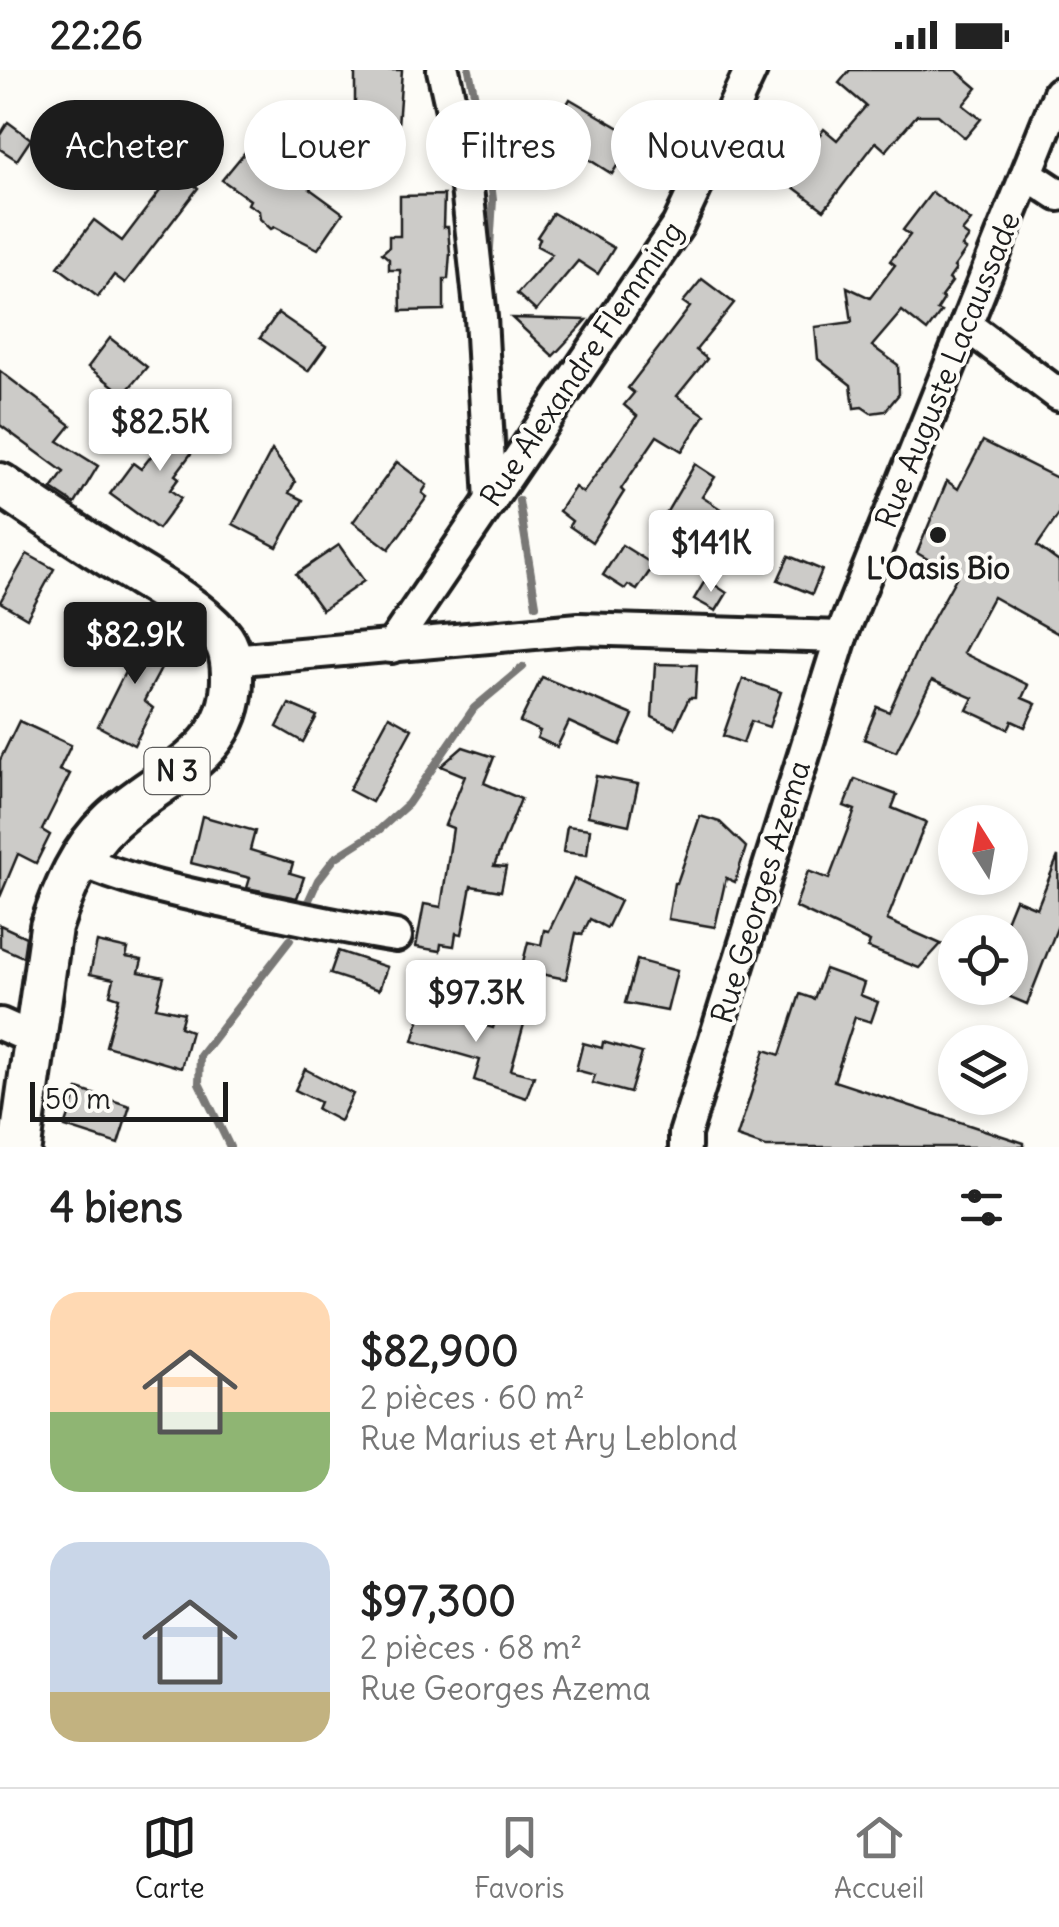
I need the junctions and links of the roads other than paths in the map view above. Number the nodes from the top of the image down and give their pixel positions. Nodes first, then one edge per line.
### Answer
1 (442, 70) edge
2 (751, 70) edge
3 (1059, 93) edge
4 (1027, 174) junction
5 (1059, 196) edge
6 (966, 325) junction
7 (1059, 395) edge
8 (0, 484) edge
9 (490, 501) junction
10 (841, 637) junction
11 (391, 647) junction
12 (232, 660) junction
13 (80, 860) junction
14 (396, 936) dead end
15 (17, 1031) edge
16 (20, 1147) edge
17 (684, 1147) edge

1 - 9 street
2 - 9 street, Rue Alexandre Flemming
3 - 4 street, Rue Auguste Lacaussade
4 - 5 street
4 - 6 street, Rue Auguste Lacaussade
6 - 7 street
6 - 10 street, Rue Auguste Lacaussade
8 - 12 main road
9 - 11 street, Rue Alexandre Flemming
10 - 11 street
10 - 17 street, Rue Georges Azema
11 - 12 street
12 - 13 main road, N 3
13 - 14 street
13 - 15 main road, N 3
15 - 16 main road, N 3

